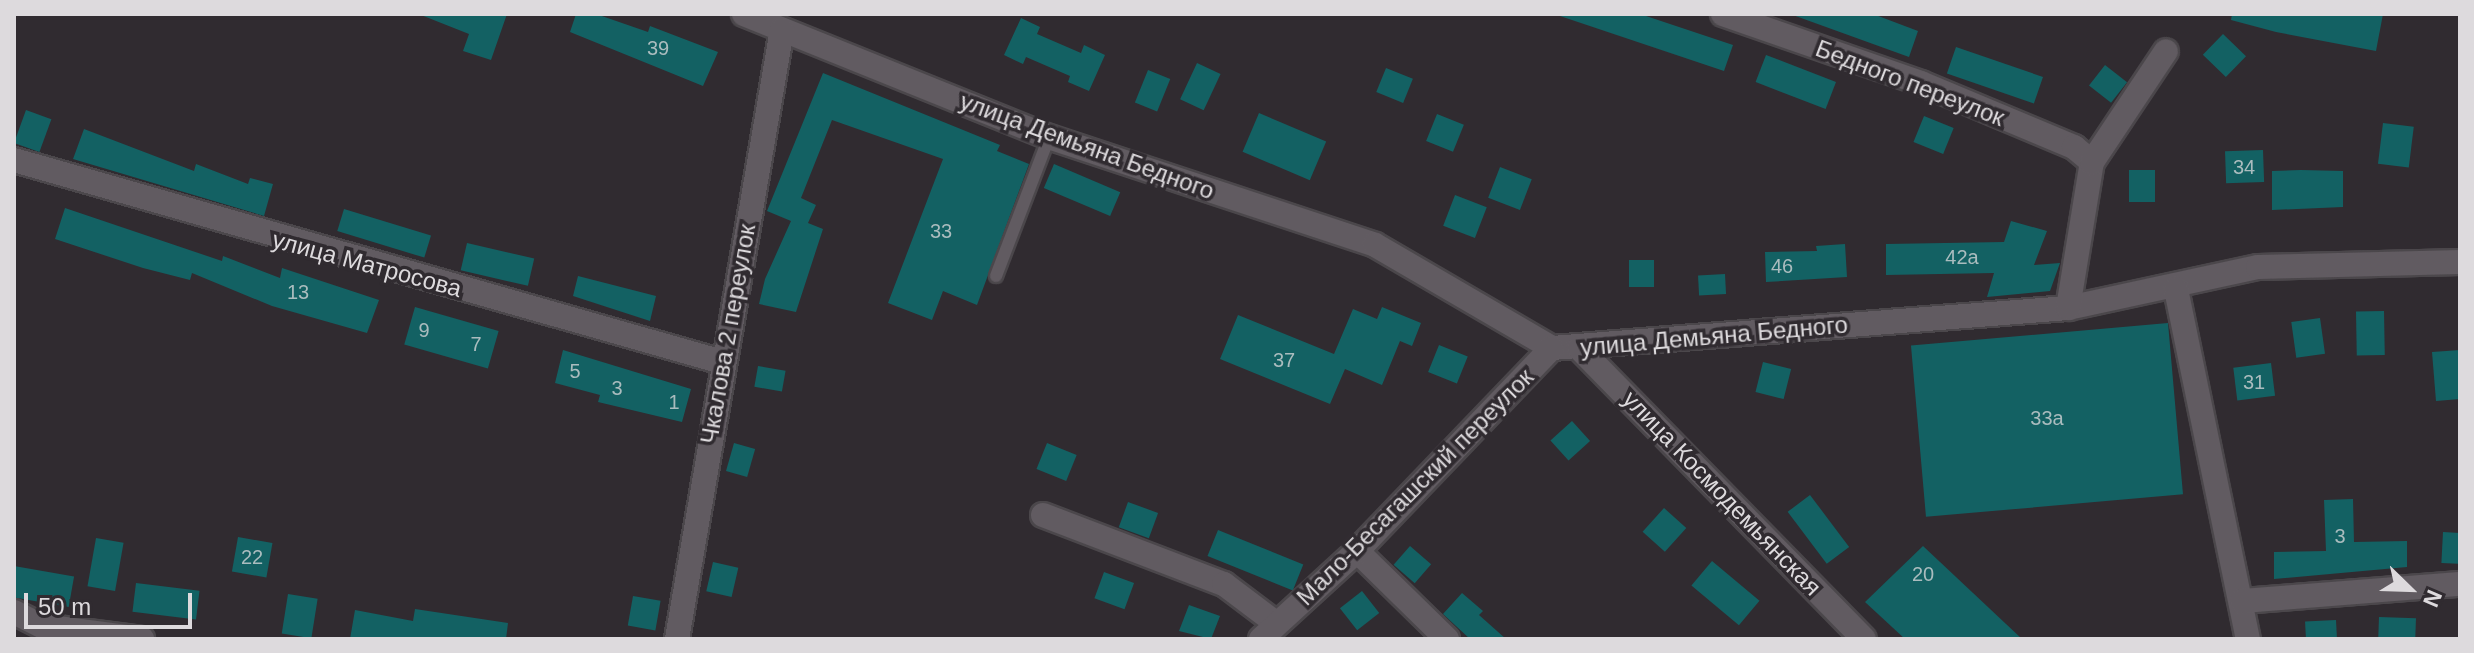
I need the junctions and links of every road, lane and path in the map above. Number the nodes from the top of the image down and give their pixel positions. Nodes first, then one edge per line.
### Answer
1 (744, 14) edge
2 (1723, 14) edge
3 (782, 30) junction
4 (2166, 51) dead end
5 (1049, 137) junction
6 (14, 160) edge
7 (2092, 162) junction
8 (2460, 262) edge
9 (996, 276) dead end
10 (2176, 289) junction
11 (2068, 308) junction
12 (1552, 348) junction
13 (1579, 348) junction
14 (722, 362) junction
15 (1043, 515) dead end
16 (1357, 551) junction
17 (2460, 584) edge
18 (2242, 601) junction
19 (14, 612) edge
20 (1269, 632) edge
21 (142, 639) edge
22 (677, 639) edge
23 (1447, 639) edge
24 (1864, 639) edge
25 (2248, 639) edge

1 - 3 street, улица Демьяна Бедного
2 - 7 street, Бедного переулок
3 - 5 street, улица Демьяна Бедного
3 - 14 street, Чкалова 2 переулок
4 - 7 street
5 - 9 lane
5 - 12 street, улица Демьяна Бедного
6 - 14 street, улица Матросова
7 - 11 street
8 - 10 street, улица Демьяна Бедного
10 - 11 street, улица Демьяна Бедного
10 - 18 street
11 - 13 street, улица Демьяна Бедного
12 - 13 street, улица Демьяна Бедного
12 - 16 street, Мало-Бесагашский переулок
13 - 24 street, улица Космодемьянская
14 - 22 street, Чкалова 2 переулок
15 - 20 street, Мало-Бесагашский переулок
16 - 20 street, Мало-Бесагашский переулок
16 - 23 street
17 - 18 street
18 - 25 street
19 - 21 street

